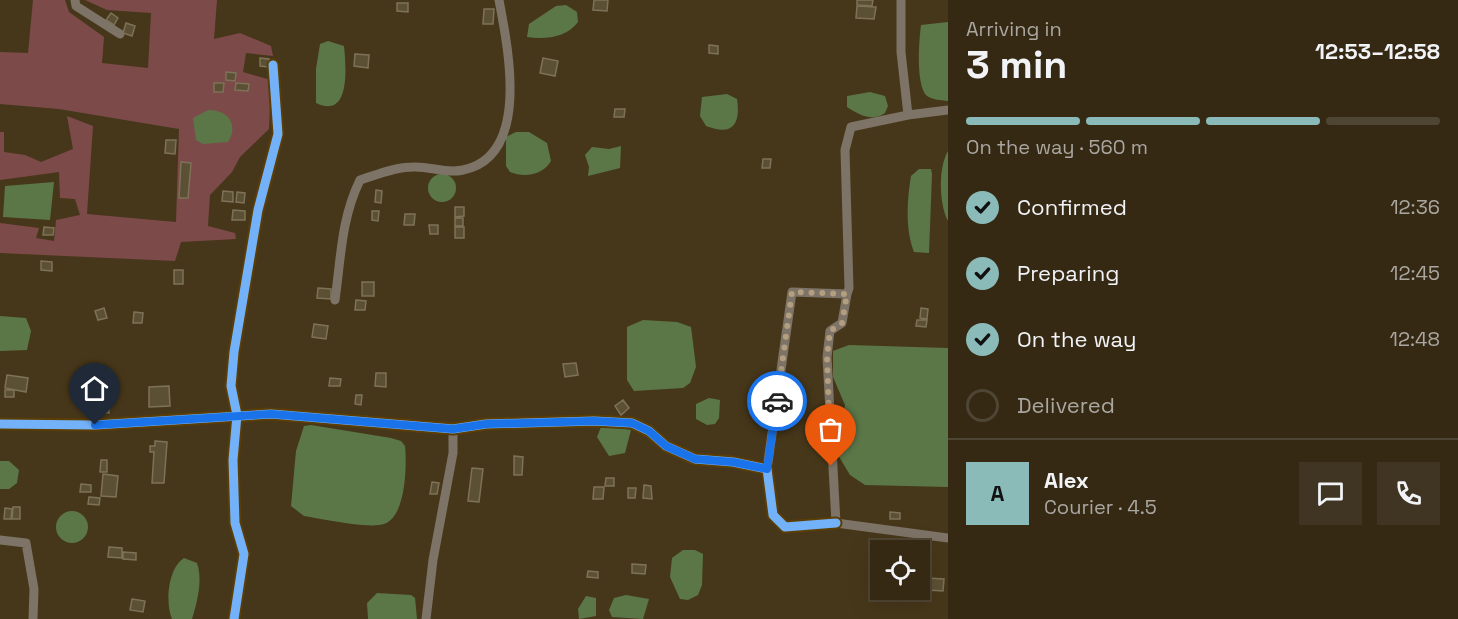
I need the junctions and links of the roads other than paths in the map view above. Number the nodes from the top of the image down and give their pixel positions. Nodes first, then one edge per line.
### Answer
1 (75, 0) edge
2 (499, 0) edge
3 (901, 0) edge
4 (120, 34) dead end
5 (273, 65) dead end
6 (948, 110) edge
7 (908, 115) junction
8 (847, 294) junction
9 (335, 300) dead end
10 (237, 415) junction
11 (0, 424) edge
12 (453, 429) junction
13 (767, 469) junction
14 (836, 523) junction
15 (948, 538) edge
16 (0, 540) edge
17 (33, 619) edge
18 (234, 619) edge
19 (426, 619) edge

1 - 4 street
2 - 9 street
3 - 7 street
5 - 10 street
6 - 7 street
7 - 8 street
8 - 13 street
8 - 14 street
10 - 11 street
10 - 12 street
10 - 18 street
12 - 13 street
12 - 19 street
13 - 14 street
14 - 15 street
16 - 17 street

